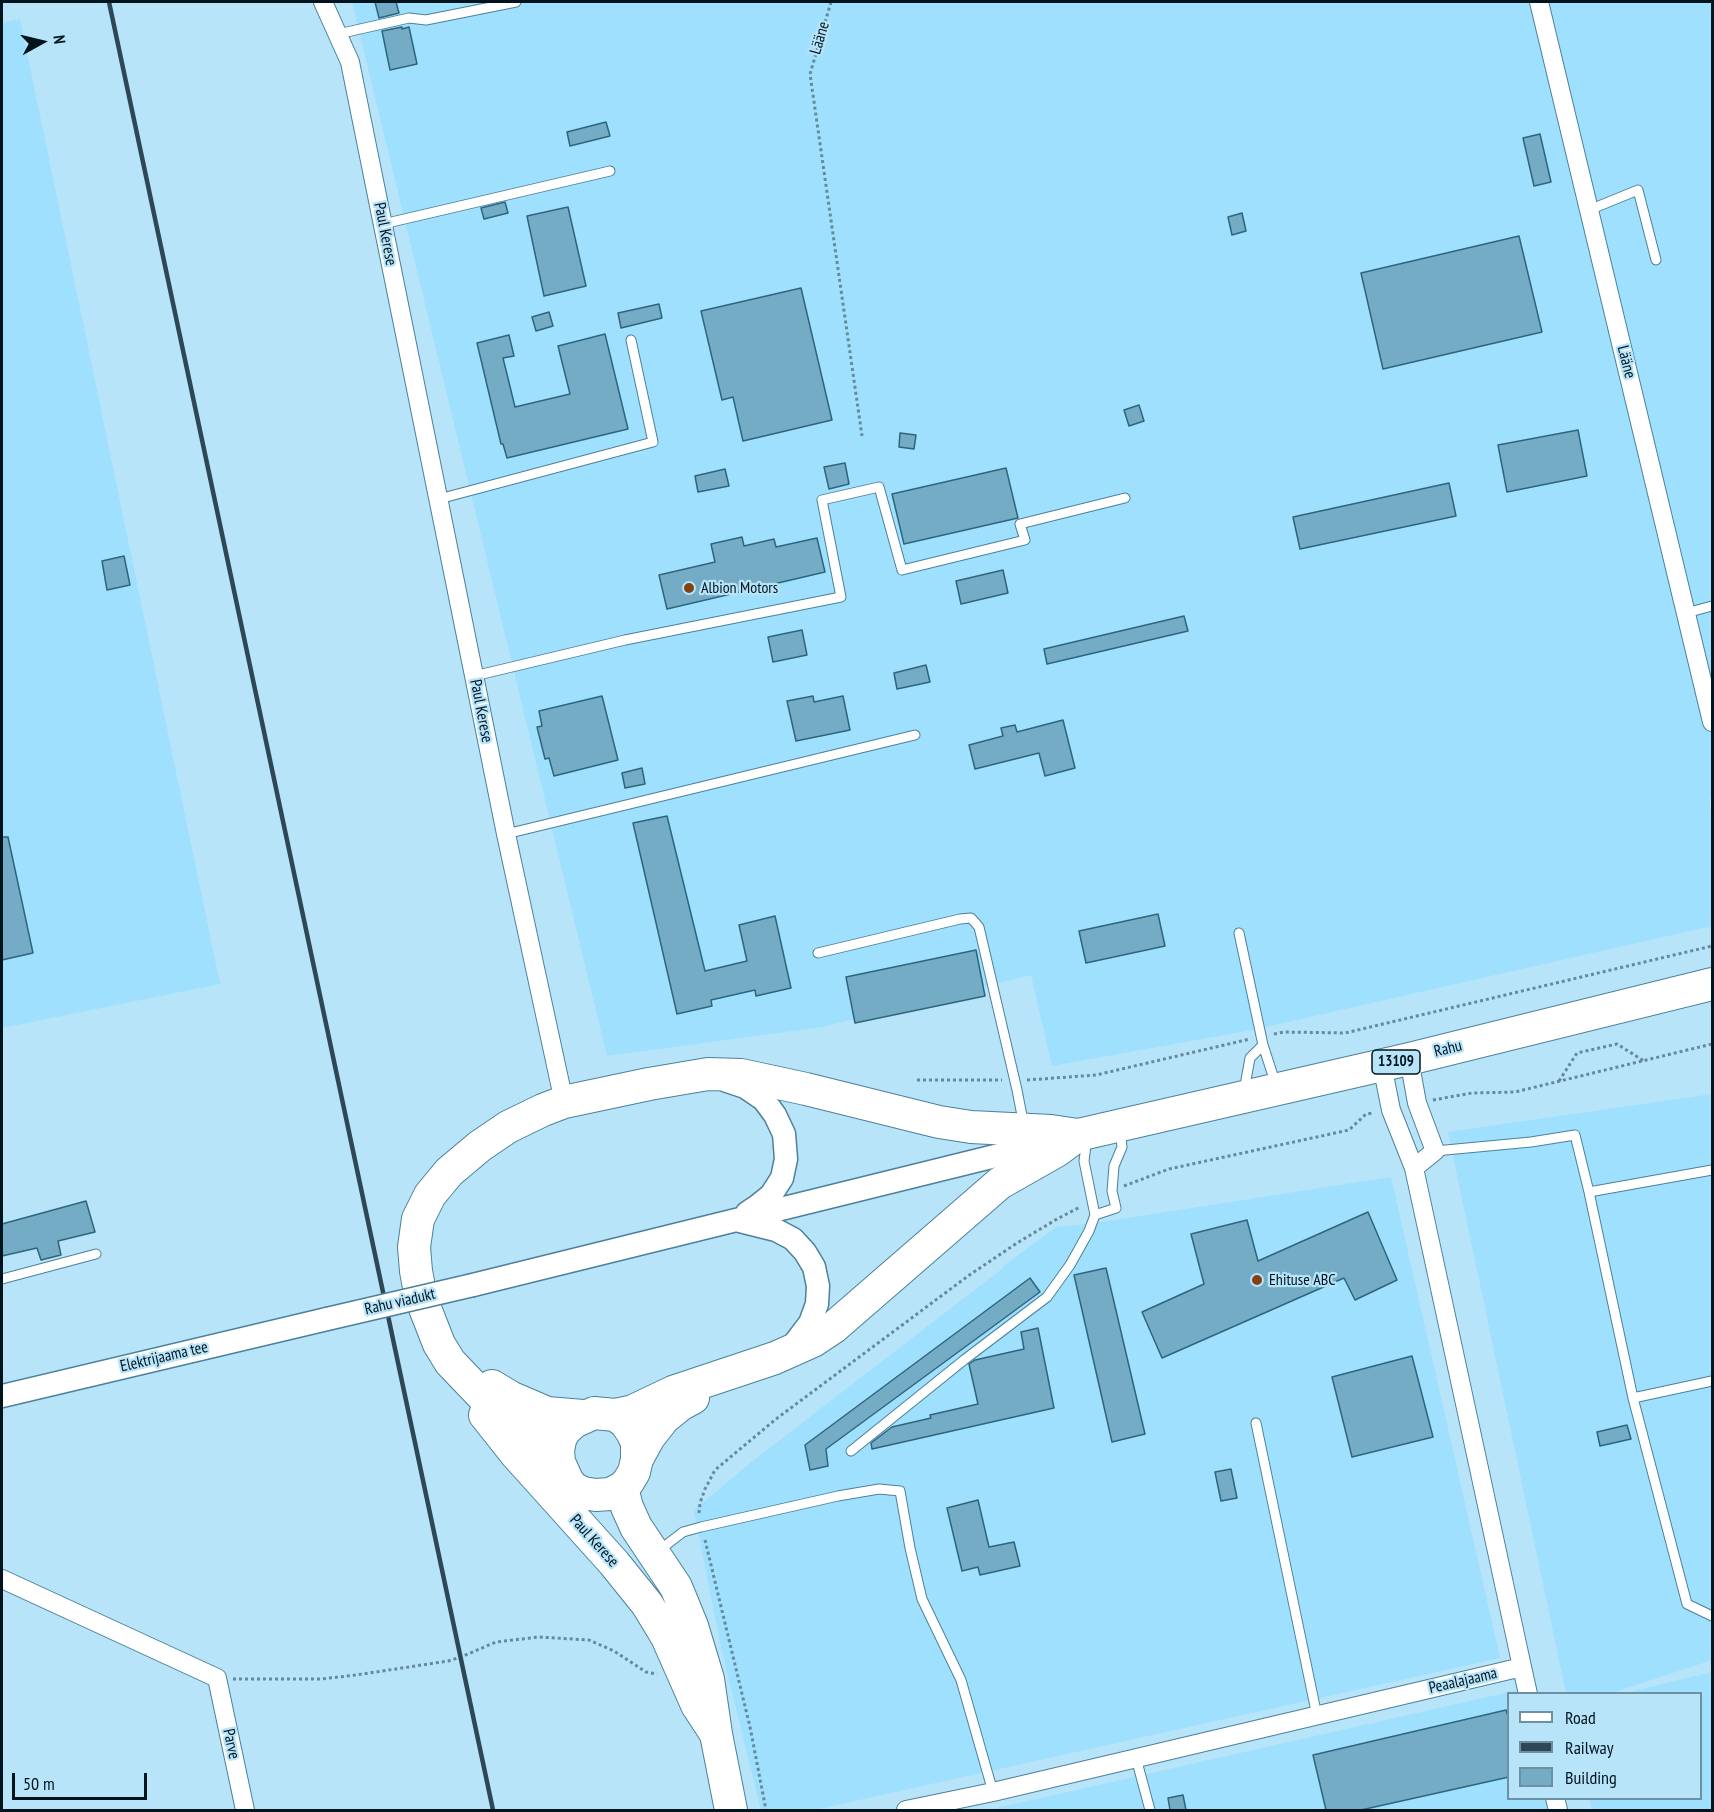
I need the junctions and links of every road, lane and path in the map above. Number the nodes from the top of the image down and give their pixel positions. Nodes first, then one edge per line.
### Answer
1 (323, 2) edge
2 (516, 2) edge
3 (831, 2) edge
4 (1539, 2) edge
5 (338, 34) junction
6 (610, 171) dead end
7 (1589, 210) junction
8 (383, 224) junction
9 (1656, 260) dead end
10 (631, 340) dead end
11 (862, 436) dead end
12 (1125, 498) dead end
13 (439, 500) junction
14 (1713, 606) edge
15 (1686, 613) junction
16 (474, 676) junction
17 (1713, 722) edge
18 (915, 735) dead end
19 (506, 834) junction
20 (1239, 933) dead end
21 (1713, 946) edge
22 (818, 953) dead end
23 (1713, 984) edge
24 (1262, 1041) junction
25 (1713, 1044) edge
26 (1644, 1061) junction
27 (1395, 1062) junction
28 (708, 1074) junction
29 (917, 1080) dead end
30 (1015, 1080) junction
31 (1559, 1081) junction
32 (1277, 1089) junction
33 (1243, 1097) junction
34 (564, 1102) junction
35 (1417, 1103) junction
36 (1391, 1110) junction
37 (1119, 1126) junction
38 (1024, 1130) junction
39 (1075, 1149) junction
40 (1435, 1151) junction
41 (1414, 1168) junction
42 (1713, 1170) edge
43 (1112, 1191) junction
44 (1589, 1192) junction
45 (1093, 1201) junction
46 (1095, 1215) junction
47 (736, 1220) junction
48 (96, 1254) dead end
49 (2, 1279) edge
50 (327, 1319) joint
51 (790, 1350) junction
52 (446, 1356) junction
53 (741, 1371) junction
54 (1713, 1381) edge
55 (2, 1396) edge
56 (1633, 1398) junction
57 (615, 1415) junction
58 (583, 1416) junction
59 (1256, 1424) dead end
60 (851, 1452) dead end
61 (638, 1459) junction
62 (566, 1475) junction
63 (622, 1488) junction
64 (701, 1527) junction
65 (655, 1554) junction
66 (2, 1580) edge
67 (1713, 1616) edge
68 (1522, 1667) junction
69 (665, 1676) dead end
70 (217, 1678) junction
71 (1528, 1692) edge
72 (710, 1696) junction
73 (1317, 1716) junction
74 (716, 1734) junction
75 (1136, 1758) junction
76 (993, 1792) junction
77 (246, 1810) edge
78 (731, 1810) edge
79 (766, 1810) edge
80 (906, 1810) edge
81 (1149, 1810) edge

1 - 5 street, Paul Kerese
2 - 5 lane
3 - 11 path, Lääne
4 - 7 street, Lääne
5 - 8 street, Paul Kerese
6 - 8 lane
7 - 9 lane
7 - 15 street, Lääne
8 - 13 street, Paul Kerese
10 - 13 lane
12 - 16 lane
13 - 16 street, Paul Kerese
14 - 15 lane
15 - 17 street, Lääne
16 - 19 street, Paul Kerese
18 - 19 lane
19 - 34 street, Paul Kerese
20 - 24 lane
21 - 24 path
22 - 30 lane
23 - 27 highway, Rahu / 13109
24 - 30 path
24 - 32 lane
24 - 33 lane
25 - 26 path
26 - 31 path
26 - 31 path
27 - 32 highway, Rahu / 13109
27 - 35 street
27 - 36 street
28 - 34 highway
28 - 38 highway
28 - 47 street
29 - 30 path
30 - 38 lane
31 - 35 path
32 - 33 highway, Rahu / 13109
33 - 37 highway, Rahu / 13109
34 - 52 highway, Paul Kerese
35 - 40 street
36 - 41 street
36 - 43 path
37 - 39 highway, Rahu / 13109
37 - 43 lane
38 - 39 highway
39 - 45 lane
39 - 47 street, 13109
39 - 51 highway
40 - 41 street
40 - 44 lane
41 - 68 street
42 - 44 lane
43 - 46 lane
44 - 56 lane
45 - 46 lane
45 - 64 path
46 - 60 lane
47 - 50 street, Rahu viadukt / 13109, bridge
47 - 51 street
48 - 49 lane
50 - 55 street, Elektrijaama tee / 13109
51 - 53 highway
52 - 58 highway, Paul Kerese
52 - 62 highway, Paul Kerese
52 - 74 highway, Paul Kerese
53 - 57 highway
53 - 61 highway
54 - 56 lane
56 - 67 lane
57 - 58 highway
57 - 61 highway
58 - 62 highway
59 - 73 lane
61 - 63 highway
62 - 63 highway
62 - 72 highway, Paul Kerese
63 - 65 highway, Paul Kerese
64 - 65 lane
64 - 76 lane
64 - 79 path
65 - 72 highway, Paul Kerese
66 - 70 street
68 - 71 street
68 - 73 street, Peaalajaama
69 - 70 path
70 - 77 street, Parve
72 - 74 highway, Paul Kerese
73 - 75 street, Peaalajaama
74 - 78 highway, Paul Kerese
75 - 76 street, Peaalajaama
75 - 81 lane
76 - 80 street, Peaalajaama

